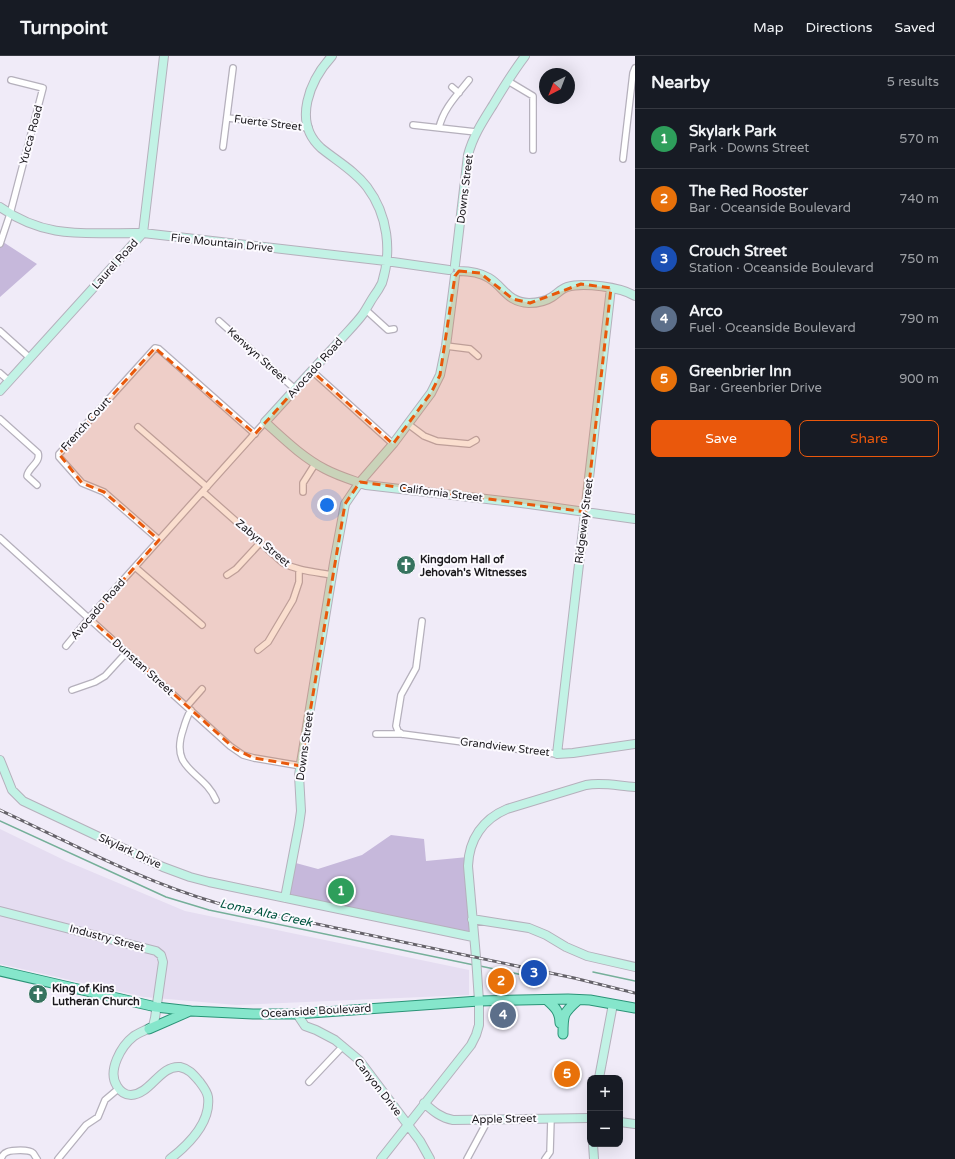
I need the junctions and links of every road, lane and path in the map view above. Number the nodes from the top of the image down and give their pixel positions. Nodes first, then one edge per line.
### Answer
1 (164, 56) edge
2 (332, 56) edge
3 (525, 56) edge
4 (233, 68) dead end
5 (635, 68) edge
6 (11, 80) dead end
7 (470, 80) dead end
8 (508, 81) junction
9 (452, 87) dead end
10 (459, 92) junction
11 (228, 118) junction
12 (413, 125) dead end
13 (309, 128) junction
14 (439, 128) junction
15 (476, 132) junction
16 (223, 146) dead end
17 (533, 150) dead end
18 (623, 159) dead end
19 (0, 207) edge
20 (10, 214) junction
21 (143, 233) junction
22 (0, 244) edge
23 (386, 261) junction
24 (455, 271) junction
25 (611, 288) junction
26 (635, 296) edge
27 (366, 310) junction
28 (219, 321) dead end
29 (394, 329) dead end
30 (0, 331) edge
31 (446, 346) junction
32 (478, 356) dead end
33 (30, 358) junction
34 (312, 371) junction
35 (0, 373) edge
36 (9, 381) junction
37 (295, 389) junction
38 (0, 391) edge
39 (0, 419) edge
40 (265, 422) junction
41 (408, 424) junction
42 (138, 426) dead end
43 (255, 434) junction
44 (476, 440) dead end
45 (393, 444) junction
46 (315, 464) junction
47 (360, 482) junction
48 (37, 485) dead end
49 (207, 487) junction
50 (203, 492) junction
51 (303, 492) dead end
52 (586, 512) junction
53 (635, 518) edge
54 (0, 538) edge
55 (159, 540) junction
56 (260, 542) junction
57 (135, 567) junction
58 (299, 570) junction
59 (227, 575) dead end
60 (332, 575) junction
61 (89, 618) junction
62 (422, 621) dead end
63 (202, 625) dead end
64 (66, 646) dead end
65 (258, 650) dead end
66 (127, 652) junction
67 (202, 689) dead end
68 (72, 690) dead end
69 (189, 708) junction
70 (376, 734) dead end
71 (402, 734) junction
72 (635, 744) edge
73 (557, 754) junction
74 (1, 763) edge
75 (301, 766) junction
76 (635, 787) edge
77 (216, 800) dead end
78 (285, 898) junction
79 (0, 911) edge
80 (472, 919) junction
81 (473, 937) junction
82 (635, 967) edge
83 (0, 971) edge
84 (547, 1000) junction
85 (578, 1000) junction
86 (478, 1002) junction
87 (613, 1004) junction
88 (156, 1007) junction
89 (635, 1008) edge
90 (191, 1011) junction
91 (297, 1014) junction
92 (149, 1029) junction
93 (343, 1046) junction
94 (600, 1075) edge
95 (309, 1082) dead end
96 (118, 1089) junction
97 (424, 1103) junction
98 (587, 1118) edge
99 (551, 1119) junction
100 (488, 1120) junction
101 (623, 1122) edge
102 (408, 1124) junction
103 (635, 1124) edge
104 (593, 1147) edge
105 (1, 1159) edge
106 (36, 1159) edge
107 (58, 1159) edge
108 (170, 1159) edge
109 (381, 1159) edge
110 (430, 1159) edge
111 (466, 1159) edge
112 (545, 1159) edge
113 (594, 1159) edge

1 - 21 street, Laurel Road
2 - 13 street, Avocado Road
3 - 8 street, Downs Street
4 - 11 street
5 - 18 street
6 - 20 street, Yucca Road
7 - 10 street
8 - 15 street, Downs Street
8 - 17 street
9 - 10 street
10 - 14 street
11 - 13 street, Fuerte Street
11 - 16 street
12 - 14 street
13 - 23 street, Avocado Road
14 - 15 street
15 - 24 street, Downs Street
19 - 20 street, Fire Mountain Drive
20 - 21 street, Fire Mountain Drive
20 - 22 street
21 - 23 street, Fire Mountain Drive
21 - 33 street, Laurel Road
23 - 24 street, Fire Mountain Drive
23 - 27 street, Avocado Road
24 - 25 street, Fire Mountain Drive
24 - 31 street, Downs Street
25 - 26 street, Fire Mountain Drive
25 - 52 street, Ridgeway Street
27 - 29 street
27 - 34 street, Avocado Road
28 - 37 street, Kenwyn Street
30 - 33 street
31 - 32 street
31 - 41 street, Downs Street
33 - 36 street, Laurel Road
34 - 37 street, Avocado Road
34 - 45 street
35 - 36 street
36 - 38 street, Laurel Road
37 - 40 street, Avocado Road
39 - 48 street
40 - 43 street, Avocado Road
40 - 46 street, California Street
41 - 44 street
41 - 45 street, Downs Street
42 - 49 street
43 - 49 street, Avocado Road
43 - 55 street, French Court
45 - 47 street, Downs Street
46 - 47 street, California Street
46 - 51 street
47 - 52 street, California Street
47 - 60 street, Downs Street
49 - 50 street, Avocado Road
50 - 55 street, Avocado Road
50 - 56 street, Zabyn Street
52 - 53 street, California Street
52 - 73 street, Ridgeway Street
54 - 61 street, Dunstan Street
55 - 57 street, Avocado Road
56 - 58 street, Zabyn Street
56 - 59 street
57 - 61 street, Avocado Road
57 - 63 street
58 - 60 street, Zabyn Street
58 - 65 street
60 - 75 street, Downs Street
61 - 64 street, Avocado Road
61 - 66 street, Dunstan Street
62 - 71 street
66 - 68 street
66 - 69 street, Dunstan Street
67 - 69 street
69 - 75 street, Dunstan Street
69 - 77 street
70 - 71 street, Grandview Street
71 - 73 street, Grandview Street
72 - 73 street, Grandview Street
74 - 78 street, Skylark Drive
75 - 78 street, Downs Street
76 - 80 street
78 - 81 street
79 - 88 street, Industry Street
80 - 81 street
80 - 82 street
81 - 86 street
83 - 88 main road, Oceanside Boulevard
84 - 85 main road, Oceanside Boulevard
84 - 85 main road
84 - 86 main road, Oceanside Boulevard
85 - 87 main road, Oceanside Boulevard
86 - 91 main road, Oceanside Boulevard
86 - 97 street
87 - 89 main road, Oceanside Boulevard
87 - 94 street
88 - 90 main road, Oceanside Boulevard
88 - 92 street, Industry Street
90 - 91 main road, Oceanside Boulevard
90 - 92 main road
91 - 93 street, Canyon Drive
92 - 96 street
93 - 95 street
93 - 102 street, Canyon Drive
96 - 107 street
96 - 108 street
97 - 100 street, Apple Street
97 - 102 street
98 - 99 street, Apple Street
99 - 100 street, Apple Street
99 - 112 street
100 - 111 street
101 - 103 street
102 - 109 street
102 - 110 street, Canyon Drive
104 - 113 street
105 - 106 street

